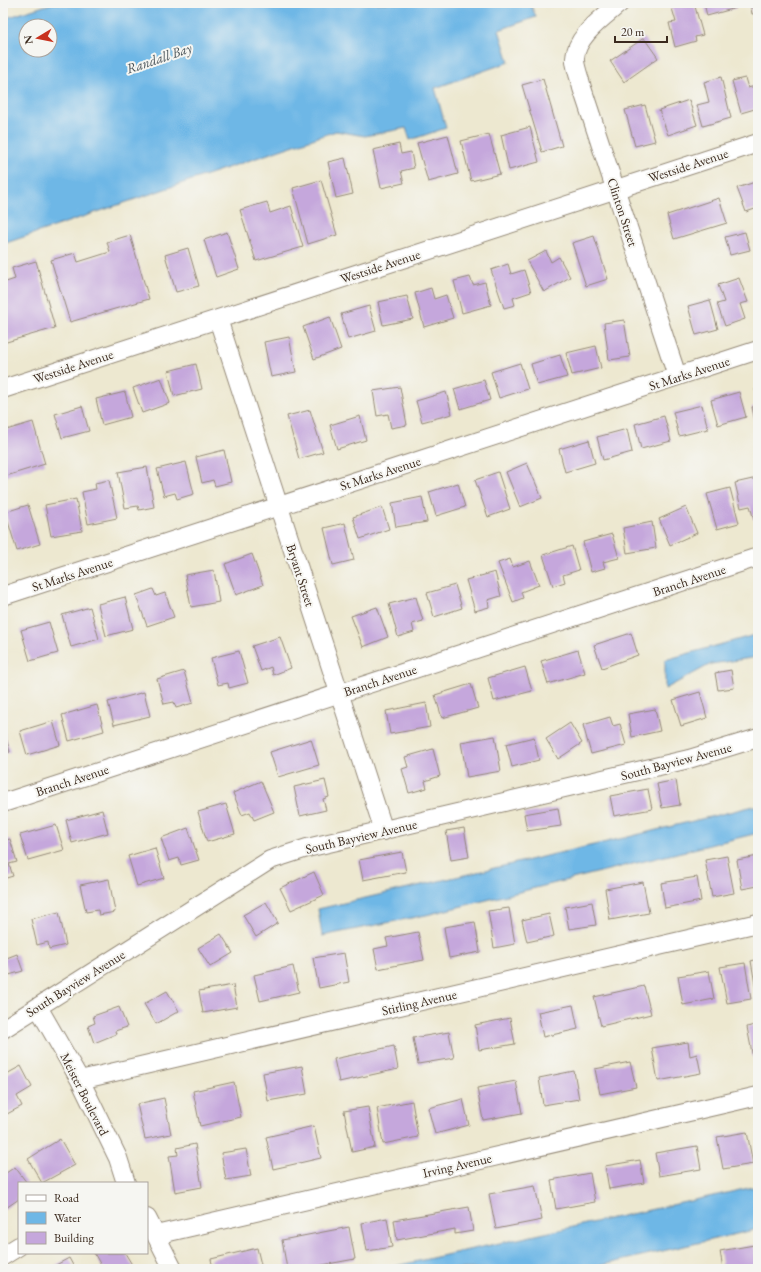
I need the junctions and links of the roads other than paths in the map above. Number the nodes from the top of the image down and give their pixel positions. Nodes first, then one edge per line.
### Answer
1 (620, 3) edge
2 (758, 143) edge
3 (616, 189) junction
4 (218, 319) junction
5 (758, 350) edge
6 (677, 376) junction
7 (3, 389) edge
8 (278, 506) junction
9 (758, 557) edge
10 (3, 596) edge
11 (340, 693) junction
12 (758, 738) edge
13 (3, 803) edge
14 (384, 830) junction
15 (758, 923) edge
16 (38, 1007) junction
17 (3, 1029) edge
18 (80, 1080) junction
19 (758, 1096) edge
20 (125, 1182) edge
21 (148, 1220) edge
22 (156, 1235) junction
23 (18, 1247) edge
24 (3, 1256) edge
25 (173, 1269) edge

1 - 3 street, Clinton Street
2 - 3 street, Westside Avenue
3 - 4 street, Westside Avenue
3 - 6 street, Clinton Street
4 - 7 street, Westside Avenue
4 - 8 street, Bryant Street
5 - 6 street, St Marks Avenue
6 - 8 street, St Marks Avenue
8 - 10 street, St Marks Avenue
8 - 11 street, Bryant Street
9 - 11 street, Branch Avenue
11 - 13 street, Branch Avenue
11 - 14 street, Bryant Street
12 - 14 street, South Bayview Avenue
14 - 16 street, South Bayview Avenue
15 - 18 street, Stirling Avenue
16 - 17 street, South Bayview Avenue
16 - 18 street, Meister Boulevard
18 - 20 street, Meister Boulevard
19 - 22 street, Irving Avenue
21 - 22 street
22 - 25 street
23 - 24 street

